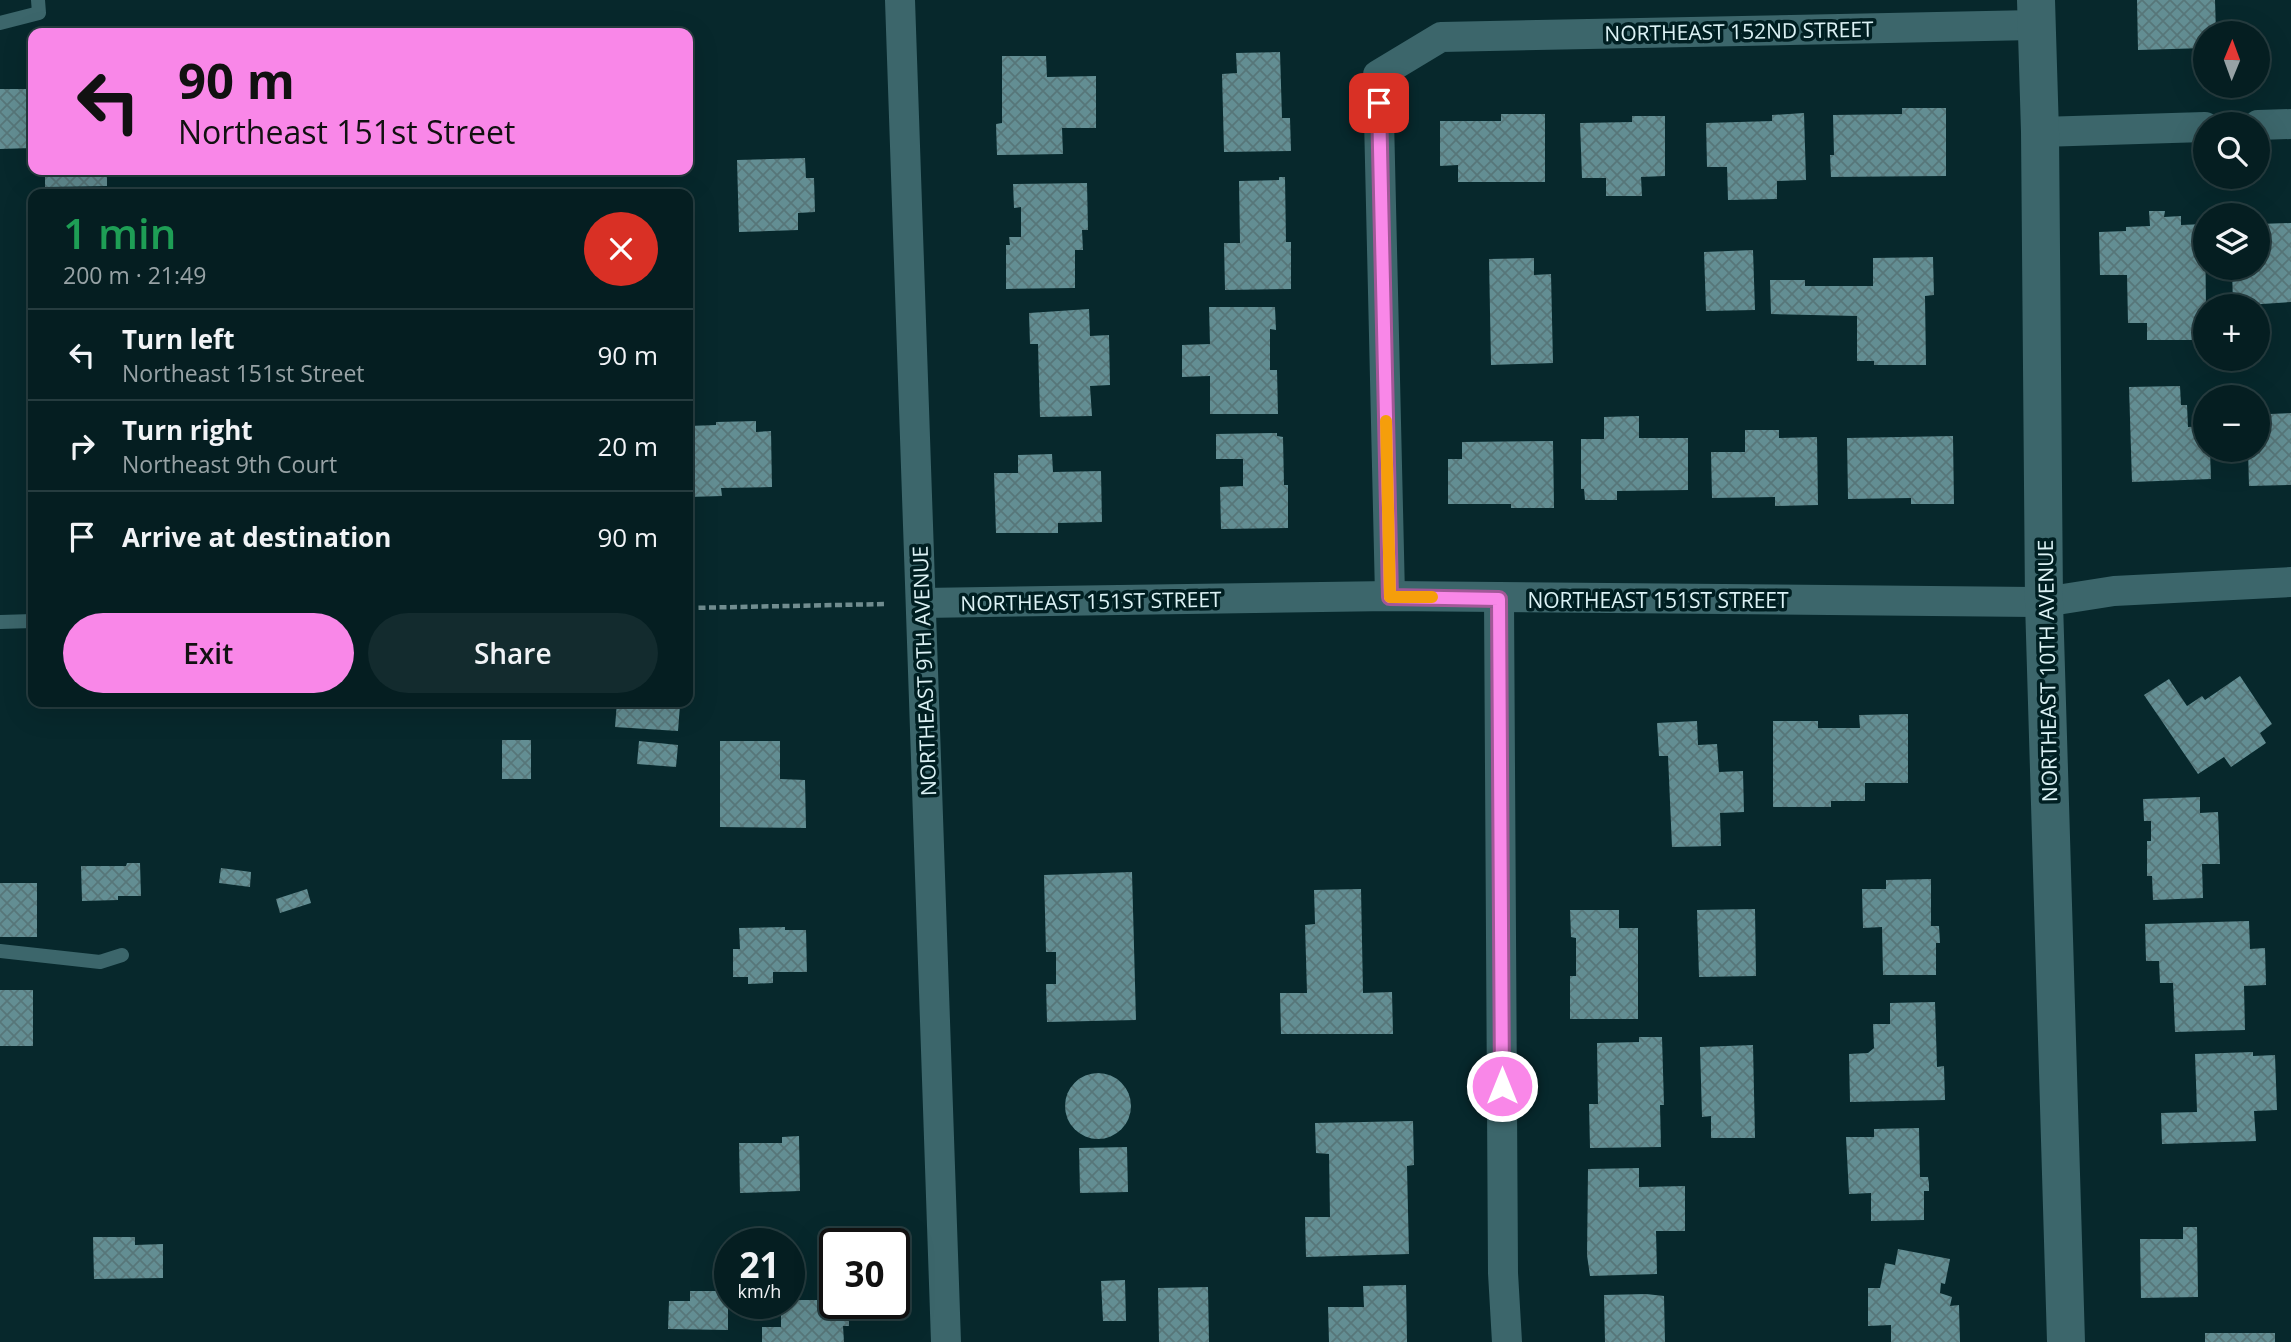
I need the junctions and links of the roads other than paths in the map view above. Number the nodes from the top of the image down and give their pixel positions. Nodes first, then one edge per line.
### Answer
1 (38, 0) edge
2 (900, 0) edge
3 (2036, 12) edge
4 (0, 23) edge
5 (2291, 124) edge
6 (2270, 125) edge
7 (2193, 127) edge
8 (2040, 132) junction
9 (2291, 582) edge
10 (1390, 597) junction
11 (1499, 599) junction
12 (2044, 602) junction
13 (922, 603) junction
14 (28, 621) edge
15 (0, 622) edge
16 (0, 951) edge
17 (122, 955) dead end
18 (946, 1342) edge
19 (1507, 1342) edge
20 (2066, 1342) edge

1 - 4 lane
2 - 13 street, NORTHEAST 9TH AVENUE
3 - 8 street, NORTHEAST 10TH AVENUE
3 - 10 street, NORTHEAST 152ND STREET
5 - 6 street
7 - 8 street
8 - 12 street, NORTHEAST 10TH AVENUE
9 - 12 street, NORTHEAST 151ST STREET
10 - 11 street, NORTHEAST 151ST STREET
10 - 13 street, NORTHEAST 151ST STREET
11 - 12 street, NORTHEAST 151ST STREET
11 - 19 street
12 - 20 street, NORTHEAST 10TH AVENUE
13 - 18 street, NORTHEAST 9TH AVENUE
14 - 15 lane
16 - 17 lane

